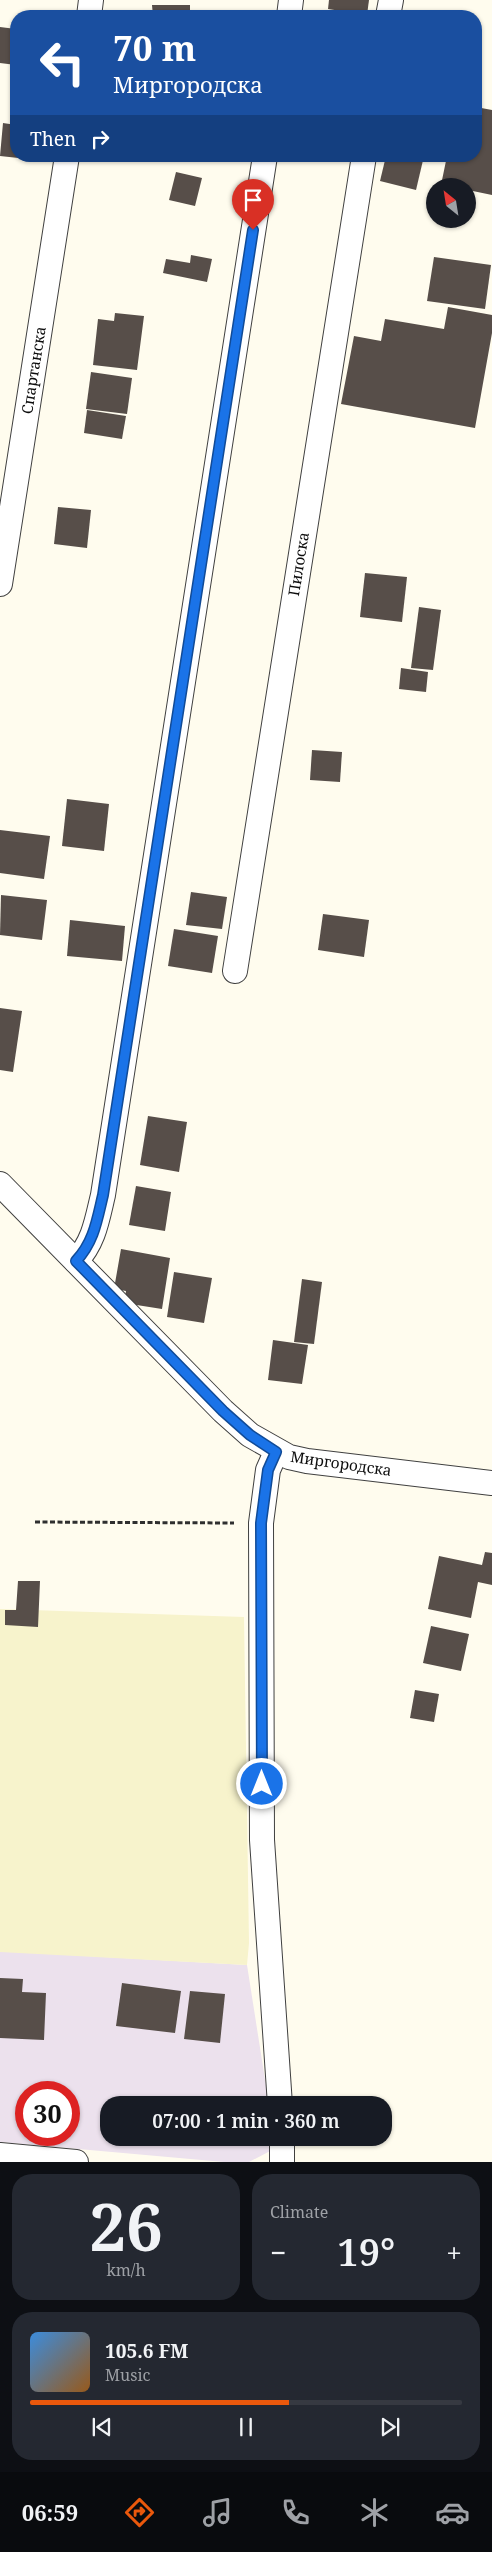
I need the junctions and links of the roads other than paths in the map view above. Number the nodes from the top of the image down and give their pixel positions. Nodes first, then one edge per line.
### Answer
1 (66, 162) edge
2 (264, 162) edge
3 (363, 162) edge
4 (0, 584) edge
5 (235, 972) dead end
6 (0, 1184) edge
7 (76, 1261) junction
8 (276, 1452) junction
9 (492, 1483) edge
10 (279, 2096) edge
11 (0, 2155) edge
12 (76, 2162) edge

1 - 4 street, Спартанска
2 - 7 street
3 - 5 street, Пилоска
6 - 7 street, Миргородска
7 - 8 street, Миргородска
8 - 9 street, Миргородска
8 - 10 street
11 - 12 street

